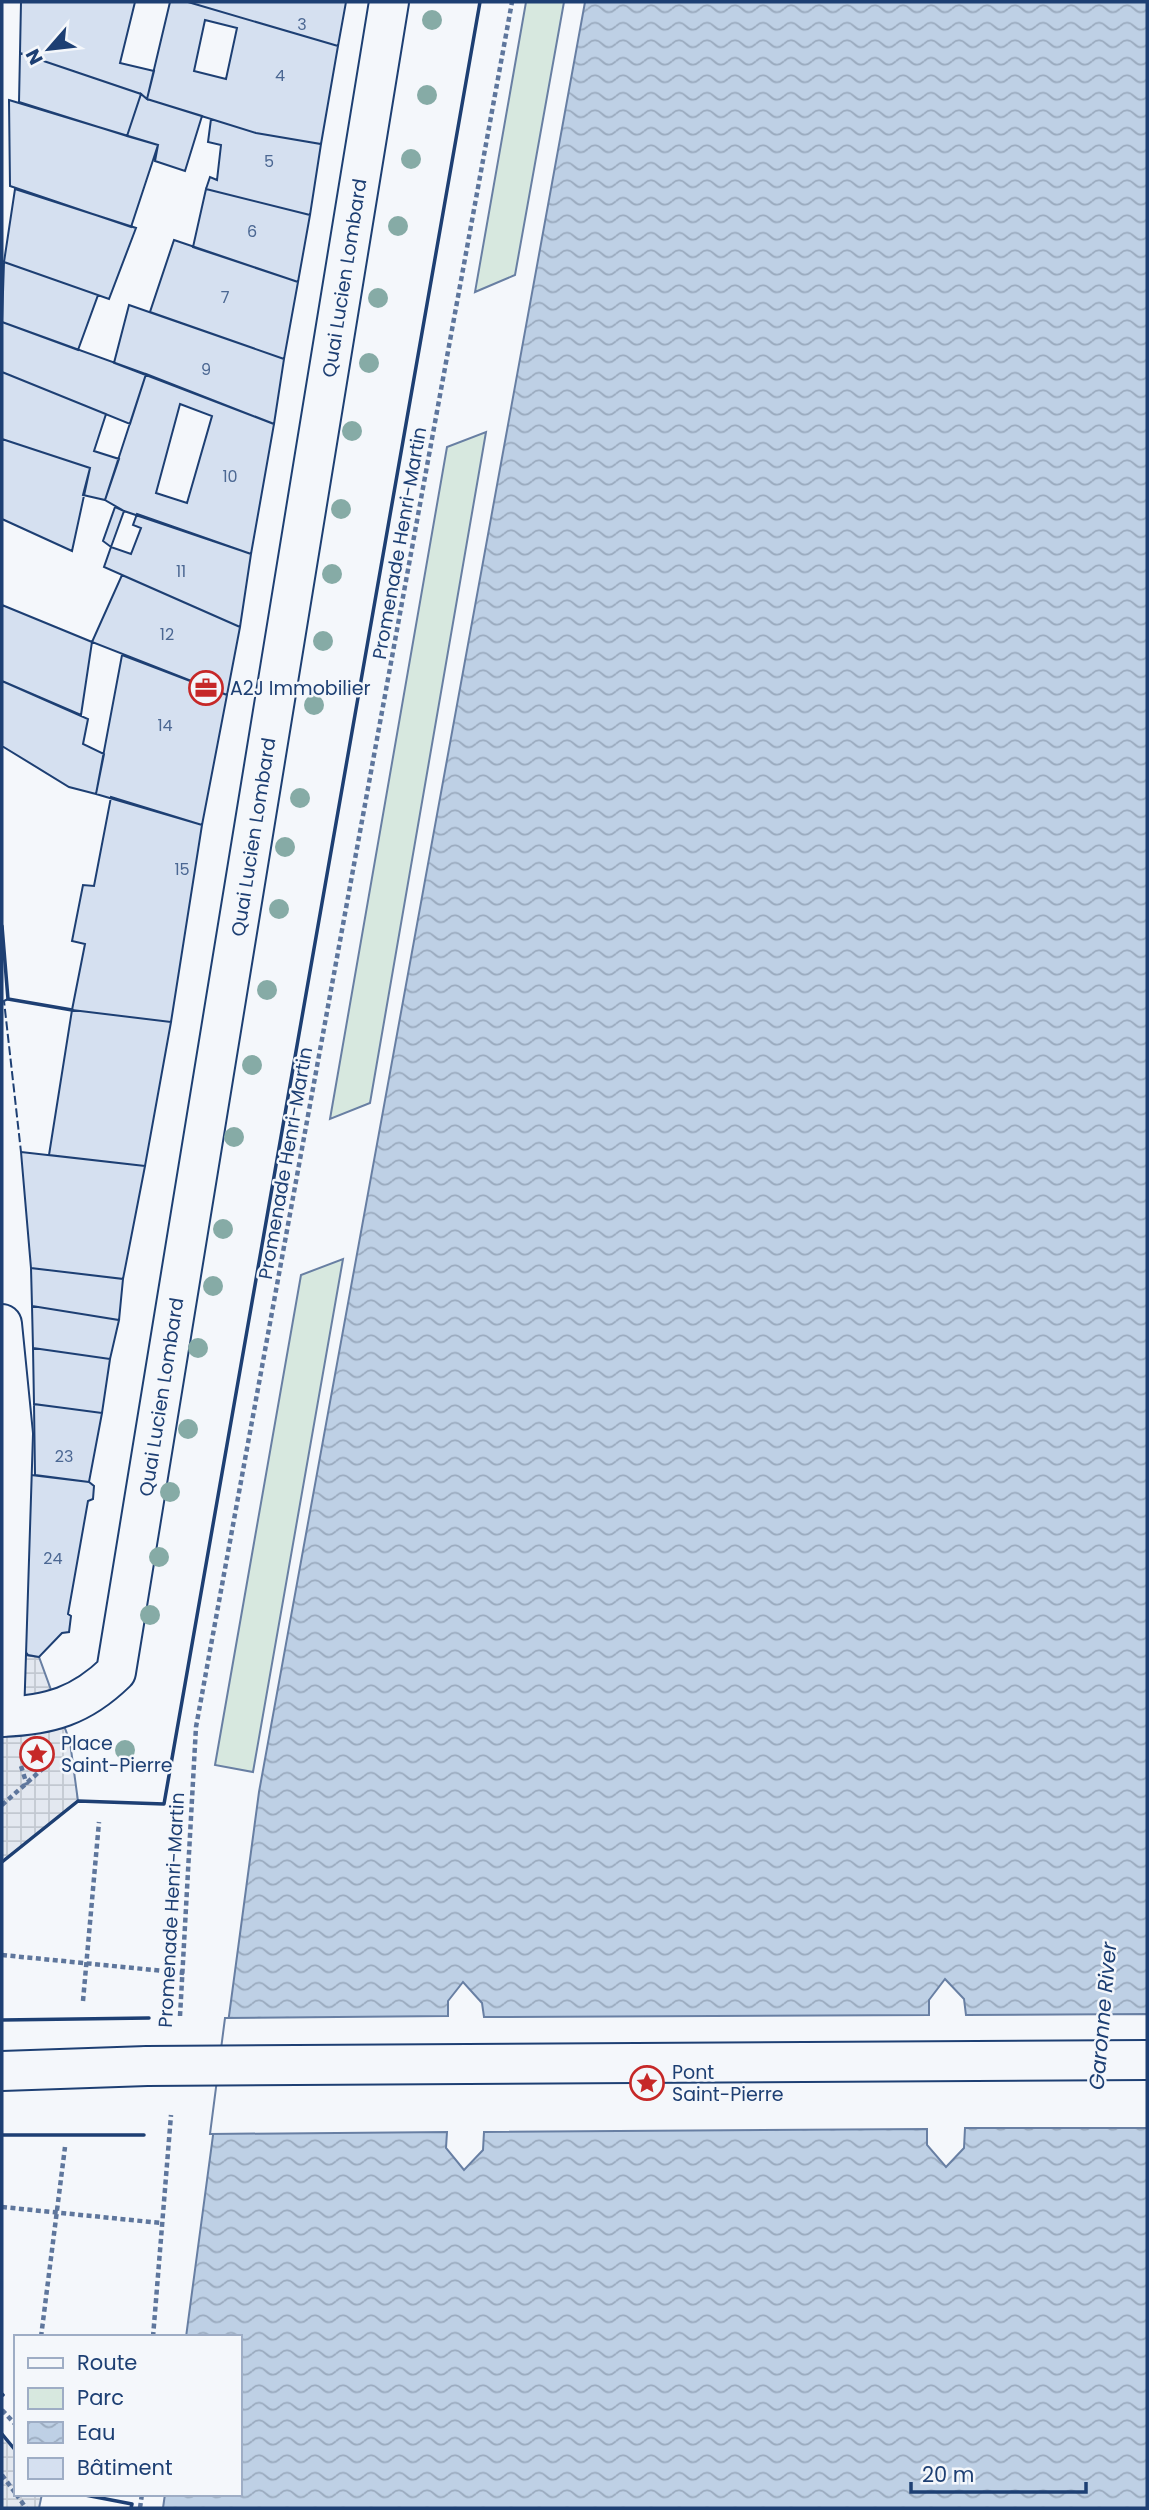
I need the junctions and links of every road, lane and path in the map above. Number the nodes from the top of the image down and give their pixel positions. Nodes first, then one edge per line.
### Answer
1 (389, 2) edge
2 (512, 2) edge
3 (2, 1324) edge
4 (3, 1717) edge
5 (27, 1785) dead end
6 (2, 1805) edge
7 (99, 1822) dead end
8 (2, 1955) edge
9 (85, 1964) junction
10 (184, 1973) junction
11 (83, 2001) dead end
12 (178, 2028) dead end
13 (1147, 2060) edge
14 (2, 2071) edge
15 (171, 2112) dead end
16 (65, 2147) dead end
17 (2, 2207) edge
18 (58, 2213) junction
19 (161, 2223) junction
20 (41, 2335) edge
21 (153, 2335) edge
22 (2, 2410) edge
23 (14, 2423) edge
24 (2, 2475) edge
25 (14, 2491) edge

1 - 4 street, Quai Lucien Lombard
2 - 10 path, Promenade Henri-Martin
3 - 4 street
5 - 6 path
7 - 9 path
8 - 9 path
9 - 10 path
9 - 11 path
10 - 12 path, Promenade Henri-Martin
13 - 14 street, bridge
15 - 19 path
16 - 18 path
17 - 18 path
18 - 19 path
18 - 20 path
19 - 21 path
22 - 23 path
24 - 25 path

